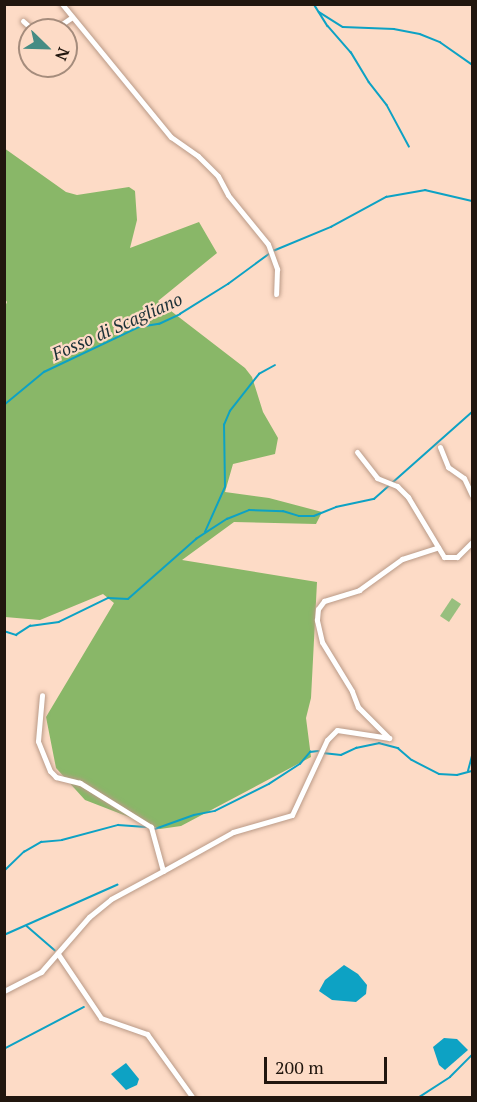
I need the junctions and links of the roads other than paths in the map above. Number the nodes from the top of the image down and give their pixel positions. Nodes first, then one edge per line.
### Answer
1 (62, 4) edge
2 (72, 17) joint
3 (276, 294) dead end
4 (440, 447) dead end
5 (357, 452) dead end
6 (472, 495) edge
7 (472, 542) edge
8 (438, 547) junction
9 (42, 695) dead end
10 (163, 871) junction
11 (58, 954) junction
12 (4, 991) edge
13 (194, 1098) edge

1 - 2 street
2 - 3 street
4 - 6 street
5 - 8 street
7 - 8 street
8 - 10 street
9 - 10 street
10 - 11 street
11 - 12 street
11 - 13 street

